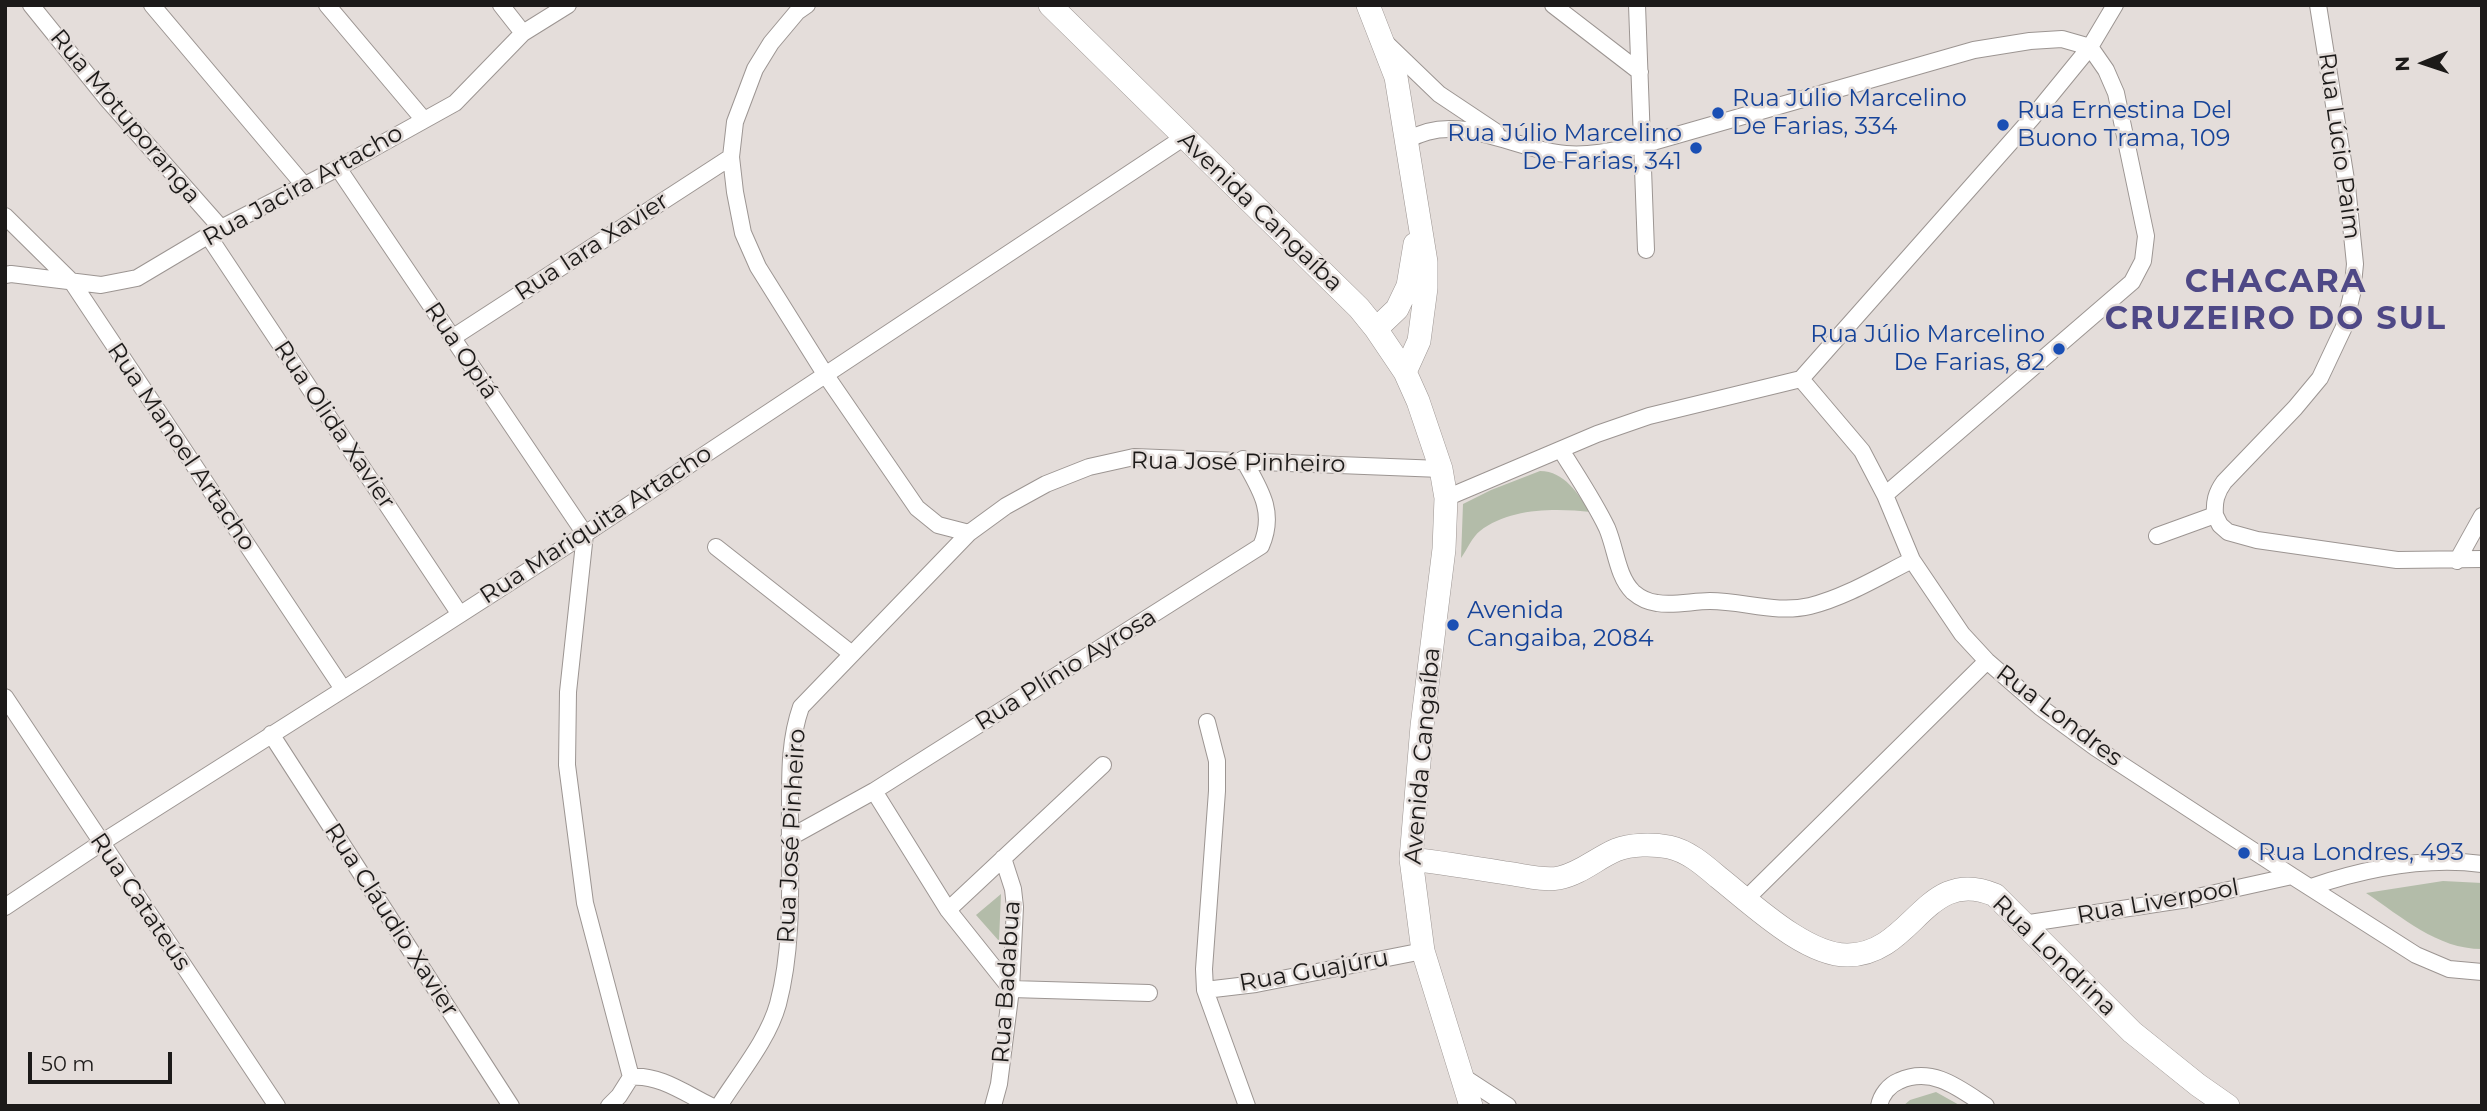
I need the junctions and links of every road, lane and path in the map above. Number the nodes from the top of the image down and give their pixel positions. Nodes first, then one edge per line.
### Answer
1 (31, 5) edge
2 (152, 5) edge
3 (327, 5) edge
4 (500, 5) edge
5 (568, 5) edge
6 (807, 5) edge
7 (1050, 5) edge
8 (1368, 5) edge
9 (1553, 5) edge
10 (1637, 5) edge
11 (2115, 5) edge
12 (2318, 5) edge
13 (523, 33) junction
14 (1383, 40) junction
15 (2090, 47) junction
16 (1640, 72) junction
17 (424, 120) junction
18 (1183, 138) junction
19 (1408, 141) junction
20 (1519, 145) junction
21 (1642, 145) junction
22 (731, 157) junction
23 (338, 168) junction
24 (303, 184) junction
25 (5, 216) edge
26 (1418, 216) junction
27 (215, 232) junction
28 (1646, 250) dead end
29 (5, 275) edge
30 (72, 282) junction
31 (1376, 329) junction
32 (452, 338) junction
33 (1405, 372) junction
34 (825, 374) junction
35 (1801, 379) junction
36 (1561, 450) junction
37 (1243, 459) junction
38 (1441, 469) junction
39 (1885, 495) junction
40 (1446, 498) junction
41 (2215, 516) junction
42 (2482, 516) edge
43 (969, 533) junction
44 (584, 534) junction
45 (2157, 536) dead end
46 (716, 547) dead end
47 (2482, 559) edge
48 (1912, 560) junction
49 (2457, 561) junction
50 (459, 613) junction
51 (852, 654) junction
52 (1987, 661) junction
53 (343, 689) junction
54 (5, 697) edge
55 (1207, 722) dead end
56 (271, 734) junction
57 (1102, 765) dead end
58 (874, 791) junction
59 (789, 838) junction
60 (101, 843) junction
61 (1003, 858) junction
62 (1411, 859) junction
63 (2482, 864) edge
64 (2292, 876) junction
65 (2311, 887) junction
66 (1746, 899) junction
67 (5, 907) edge
68 (948, 910) junction
69 (2023, 924) junction
70 (1423, 951) junction
71 (2482, 972) edge
72 (1011, 989) junction
73 (1205, 989) junction
74 (1149, 993) dead end
75 (1462, 1076) junction
76 (631, 1077) junction
77 (277, 1106) edge
78 (511, 1106) edge
79 (609, 1106) edge
80 (711, 1106) edge
81 (719, 1106) edge
82 (993, 1106) edge
83 (1247, 1106) edge
84 (1471, 1106) edge
85 (1508, 1106) edge
86 (1879, 1106) edge
87 (1986, 1106) edge
88 (2228, 1106) edge

1 - 27 street, Rua Motuporanga
2 - 24 street
3 - 17 street
4 - 13 street
5 - 13 street, Rua Jacira Artacho
6 - 22 street
7 - 18 street, Avenida Cangaíba
8 - 14 street
9 - 16 street
10 - 16 street
11 - 15 street
12 - 41 street, Rua Lúcio Paim
13 - 17 street, Rua Jacira Artacho
14 - 19 street
14 - 20 street
15 - 21 street
15 - 35 street
15 - 39 street
16 - 21 street
17 - 23 street, Rua Jacira Artacho
18 - 31 street, Avenida Cangaíba
18 - 34 street, Rua Mariquita Artacho
19 - 20 street
19 - 26 street
20 - 21 street
21 - 28 street
22 - 32 street, Rua Iara Xavier
22 - 34 street
23 - 24 street, Rua Jacira Artacho
23 - 32 street, Rua Opiá
24 - 27 street, Rua Jacira Artacho
25 - 30 street, Rua Manoel Artacho
26 - 31 street
26 - 33 street
27 - 30 street, Rua Jacira Artacho
27 - 50 street, Rua Olida Xavier
29 - 30 street, Rua Jacira Artacho
30 - 53 street, Rua Manoel Artacho
31 - 33 street, Avenida Cangaíba
32 - 44 street, Rua Opiá
33 - 38 street, Avenida Cangaíba
34 - 43 street
34 - 44 street, Rua Mariquita Artacho
35 - 36 street
35 - 39 street, Rua Londres
36 - 40 street
36 - 48 street
37 - 38 street, Rua José Pinheiro
37 - 43 street, Rua José Pinheiro
37 - 58 street, Rua Plínio Ayrosa
38 - 40 street, Avenida Cangaíba
39 - 48 street, Rua Londres
40 - 62 street, Avenida Cangaíba
41 - 45 street
41 - 49 street
42 - 49 street
43 - 51 street, Rua José Pinheiro
44 - 50 street, Rua Mariquita Artacho
44 - 76 street
46 - 51 street
47 - 49 street
48 - 52 street, Rua Londres
50 - 53 street, Rua Mariquita Artacho
51 - 59 street, Rua José Pinheiro
52 - 64 street, Rua Londres
52 - 66 street
53 - 56 street, Rua Mariquita Artacho
54 - 60 street, Rua Catateús
55 - 73 street
56 - 60 street, Rua Mariquita Artacho
56 - 78 street, Rua Cláudio Xavier
57 - 61 street
58 - 59 street, Rua Plínio Ayrosa
58 - 68 street
59 - 81 street, Rua José Pinheiro
60 - 67 street, Rua Mariquita Artacho
60 - 77 street, Rua Catateús
61 - 68 street
61 - 72 street, Rua Badabua
62 - 66 street, Rua Londrina
62 - 70 street, Avenida Cangaíba
63 - 65 street
64 - 65 street, Rua Londres
64 - 69 street, Rua Liverpool
65 - 71 street, Rua Londres
66 - 69 street, Rua Londrina
68 - 72 street
69 - 88 street, Rua Londrina
70 - 73 street, Rua Guajúru
70 - 75 street, Avenida Cangaíba
72 - 74 street
72 - 82 street, Rua Badabua
73 - 83 street
75 - 84 street, Avenida Cangaíba
75 - 85 street
76 - 79 street
76 - 80 street
86 - 87 street

